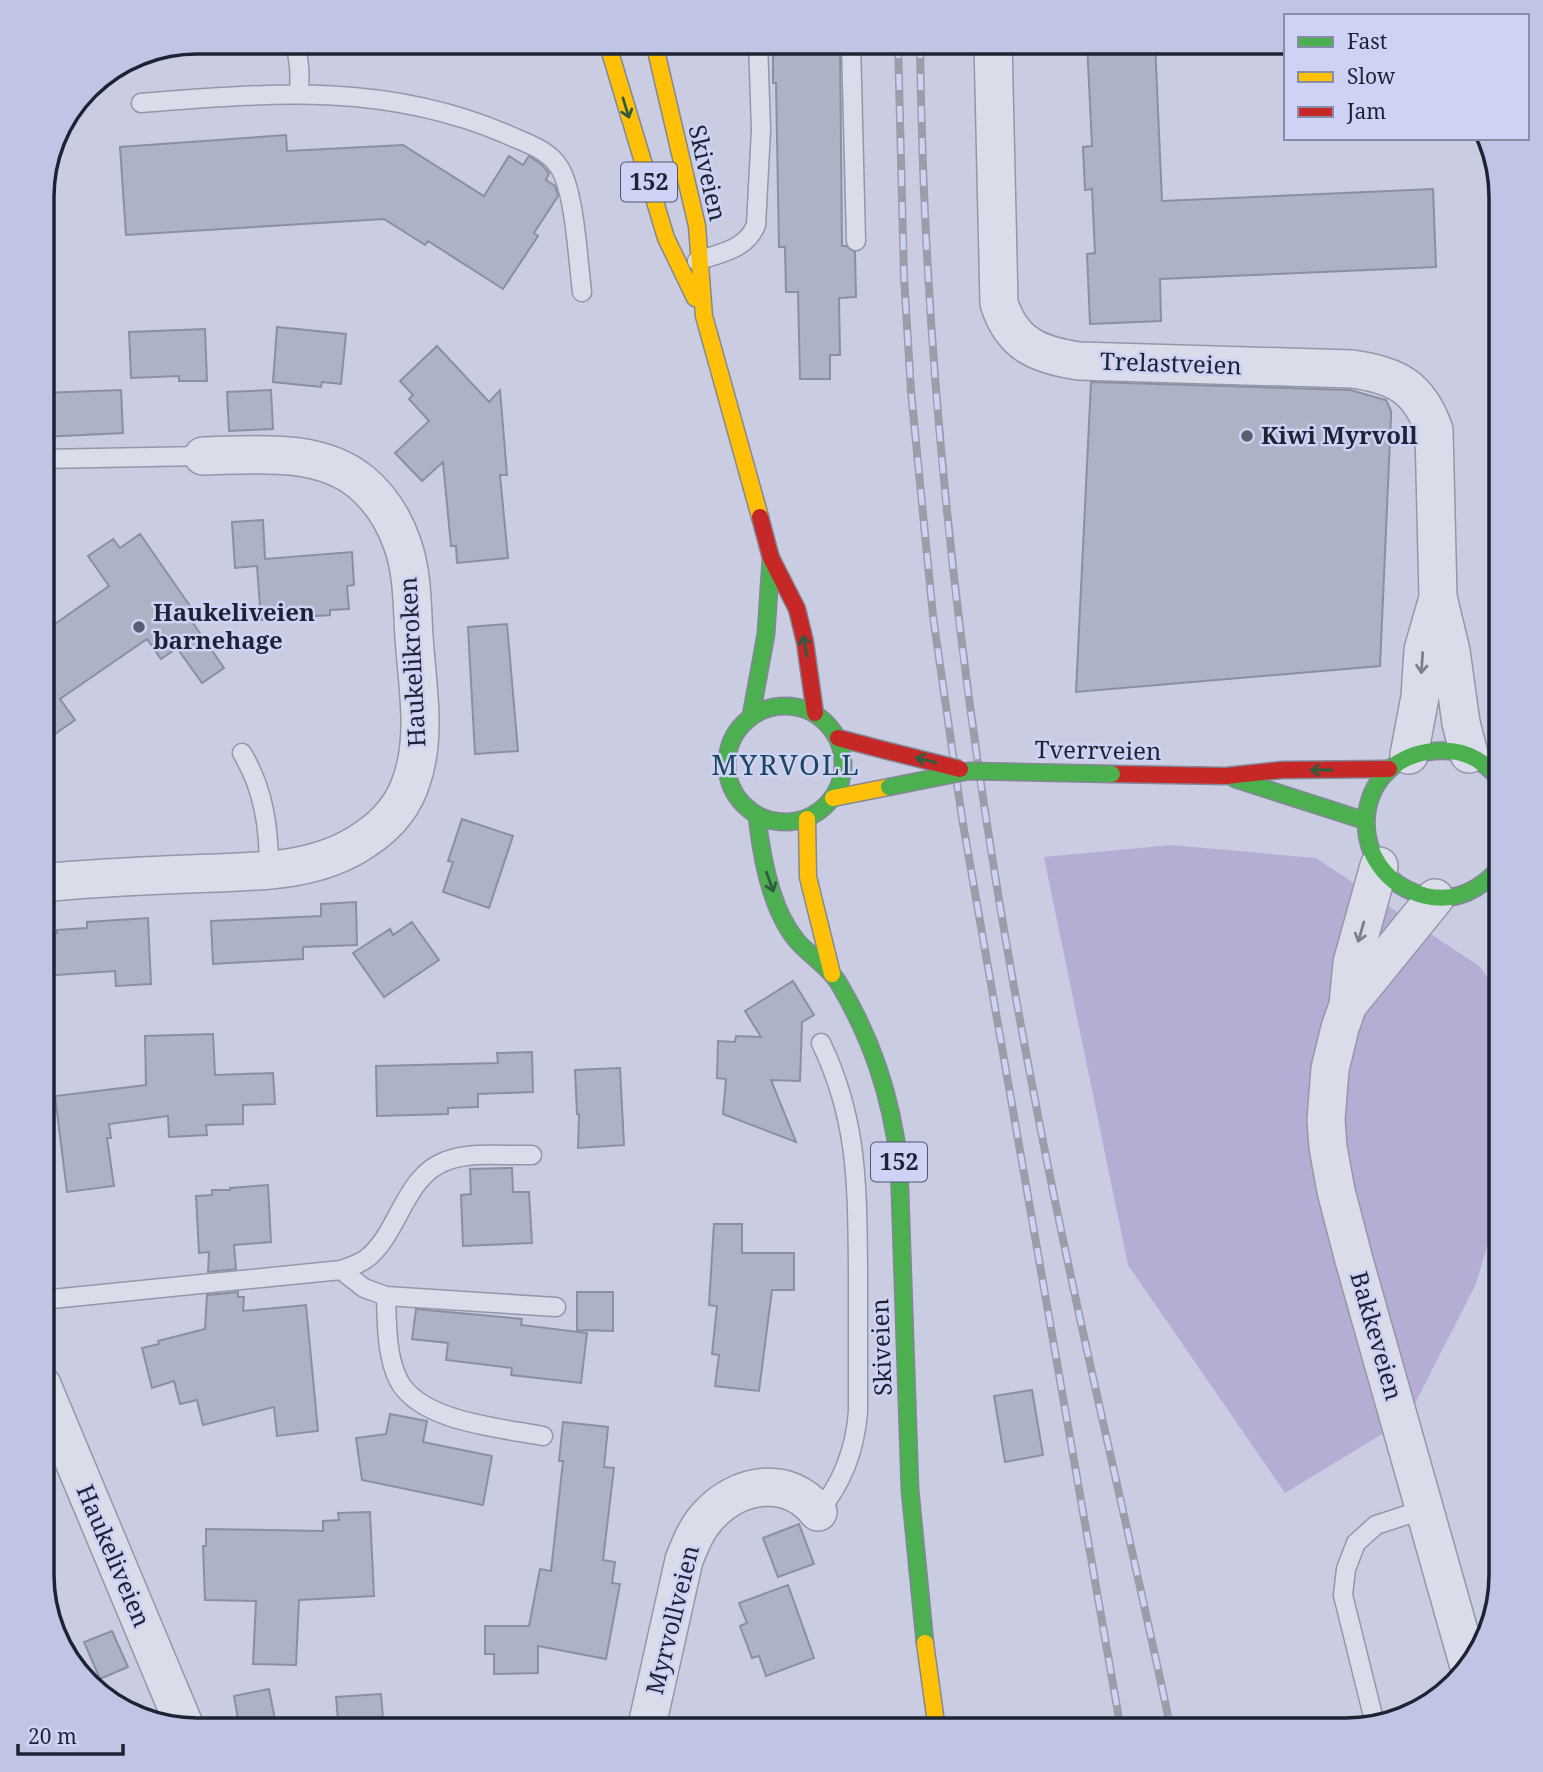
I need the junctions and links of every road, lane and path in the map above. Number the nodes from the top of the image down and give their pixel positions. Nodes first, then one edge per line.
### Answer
1 (298, 54) edge
2 (611, 54) edge
3 (657, 54) edge
4 (758, 54) edge
5 (850, 55) edge
6 (993, 55) edge
7 (299, 93) junction
8 (141, 103) dead end
9 (856, 241) dead end
10 (700, 260) junction
11 (681, 267) junction
12 (582, 292) dead end
13 (704, 316) junction
14 (202, 456) joint
15 (55, 459) edge
16 (771, 558) junction
17 (1438, 597) junction
18 (815, 713) junction
19 (751, 716) junction
20 (838, 738) junction
21 (242, 753) dead end
22 (1469, 754) junction
23 (1399, 762) junction
24 (1489, 767) edge
25 (968, 771) junction
26 (1226, 776) junction
27 (833, 798) junction
28 (757, 815) junction
29 (807, 819) junction
30 (1366, 821) junction
31 (1379, 866) junction
32 (269, 870) junction
33 (1489, 879) edge
34 (54, 882) edge
35 (1484, 884) junction
36 (1489, 887) edge
37 (1435, 898) junction
38 (832, 974) junction
39 (1348, 1005) junction
40 (821, 1043) dead end
41 (532, 1155) dead end
42 (341, 1270) junction
43 (386, 1296) junction
44 (54, 1299) edge
45 (556, 1307) dead end
46 (54, 1414) edge
47 (543, 1436) dead end
48 (1424, 1509) junction
49 (818, 1512) joint
50 (1465, 1653) edge
51 (1373, 1715) edge
52 (180, 1716) edge
53 (649, 1718) edge
54 (935, 1718) edge

1 - 7 lane
2 -> 11 main road, Skiveien / 152
3 - 10 main road, Skiveien / 152
4 - 10 lane
5 - 9 lane
6 - 17 street, Trelastveien
7 - 8 lane
7 - 12 lane
10 - 11 lane
10 - 13 main road, Skiveien / 152
11 - 13 main road, Skiveien / 152
13 - 16 main road, Skiveien / 152
14 - 15 lane
14 - 32 street, Haukelikroken
18 -> 16 main road, Skiveien / 152
16 - 19 main road, Skiveien / 152
17 - 22 street, Trelastveien
17 -> 23 street, Trelastveien
18 - 19 main road
18 - 20 main road
19 - 28 main road, 152
25 -> 20 main road, Tverrveien, bridge
20 - 27 main road
21 - 32 lane
22 - 23 main road, Tverrveien
22 - 24 main road, Tverrveien
23 -> 26 main road, Tverrveien
23 - 30 main road
25 - 26 main road, Tverrveien, bridge
25 - 27 main road, Tverrveien, bridge
26 - 30 main road, Tverrveien
27 - 29 main road
28 - 29 main road
28 -> 38 main road, Skiveien / 152
29 - 38 main road, Skiveien / 152
30 - 31 main road
31 - 37 main road
31 -> 39 street, Bakkeveien
32 - 34 street, Haukelikroken
33 - 35 main road
35 - 36 main road
35 - 37 main road
37 - 39 street, Bakkeveien
38 - 54 main road, Skiveien / 152
39 - 48 street, Bakkeveien
40 - 49 lane
41 - 42 lane
42 - 43 lane
42 - 44 lane
43 - 45 lane
43 - 47 lane
46 - 52 street, Haukeliveien
48 - 50 street, Bakkeveien
48 - 51 lane
49 - 53 street, Myrvollveien

